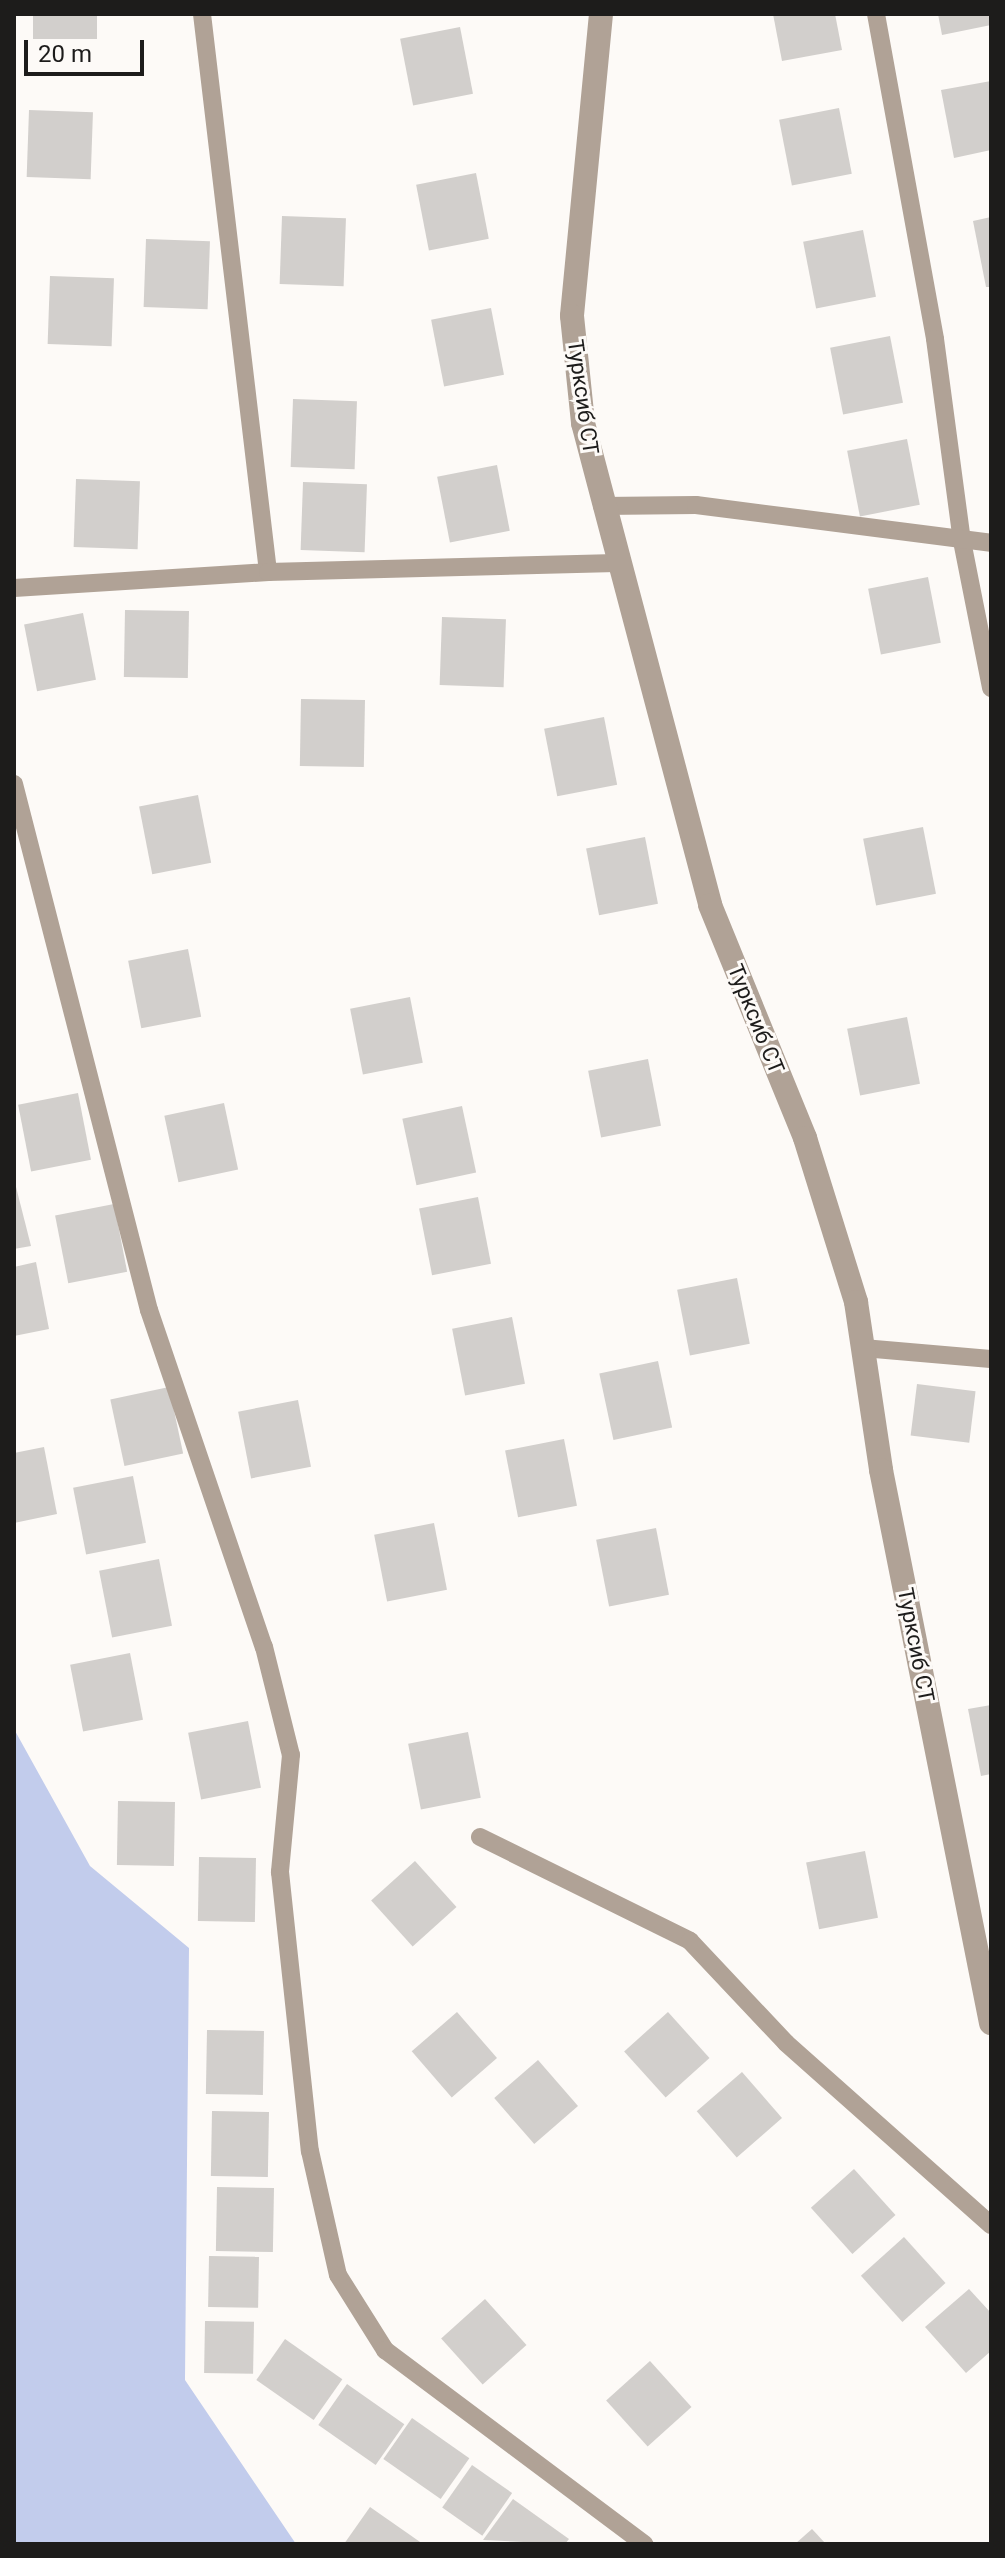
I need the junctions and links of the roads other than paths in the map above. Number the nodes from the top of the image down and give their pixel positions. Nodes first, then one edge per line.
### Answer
1 (202, 14) edge
2 (601, 14) edge
3 (876, 14) edge
4 (602, 506) junction
5 (962, 541) junction
6 (991, 543) edge
7 (616, 563) junction
8 (268, 572) junction
9 (14, 588) edge
10 (991, 688) edge
11 (14, 784) edge
12 (863, 1348) junction
13 (991, 1359) edge
14 (480, 1837) dead end
15 (991, 2023) edge
16 (991, 2225) edge
17 (644, 2544) edge

1 - 8 lane
2 - 4 street, Турксиб СТ
3 - 5 lane
4 - 5 lane
4 - 7 street, Турксиб СТ
5 - 6 lane
5 - 10 lane
7 - 8 lane
7 - 12 street, Турксиб СТ
8 - 9 lane
11 - 17 lane
12 - 13 lane
12 - 15 street, Турксиб СТ
14 - 16 lane

